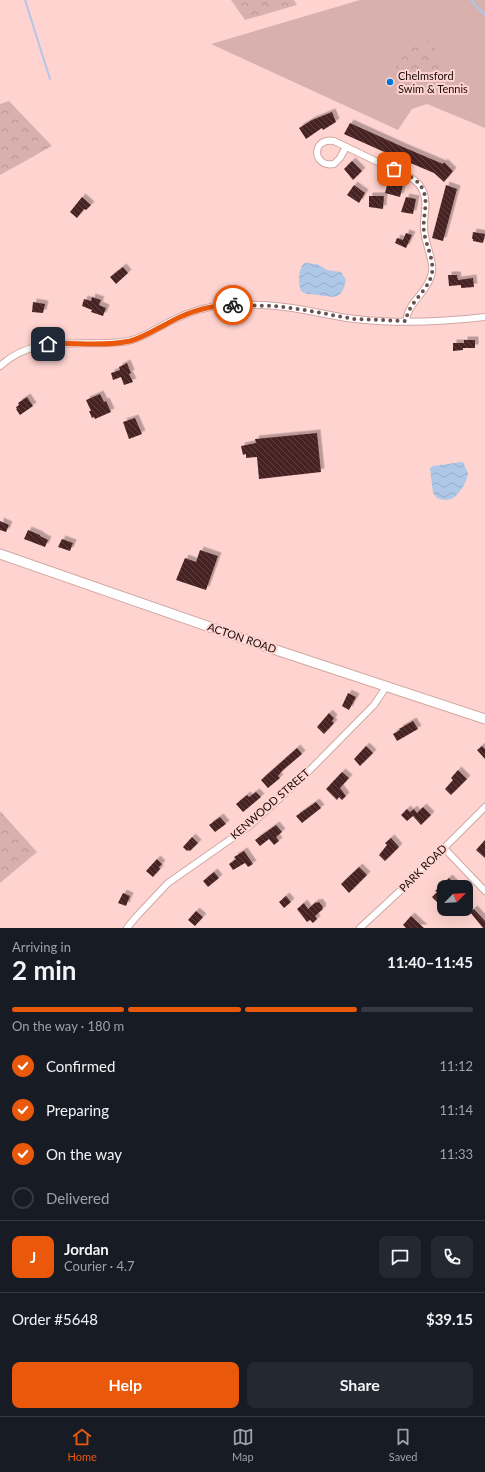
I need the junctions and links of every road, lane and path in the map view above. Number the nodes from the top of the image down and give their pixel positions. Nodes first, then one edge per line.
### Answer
1 (346, 147) junction
2 (485, 317) edge
3 (406, 321) junction
4 (0, 366) edge
5 (0, 554) edge
6 (386, 687) junction
7 (485, 719) edge
8 (485, 807) edge
9 (444, 848) junction
10 (485, 890) edge
11 (127, 928) edge
12 (360, 928) edge

1 - 1 street
1 - 3 street
2 - 3 street
3 - 4 street
5 - 6 main road, ACTON ROAD
6 - 7 main road, ACTON ROAD
6 - 11 street, KENWOOD STREET
8 - 9 street, PARK ROAD
9 - 10 street
9 - 12 street, PARK ROAD

